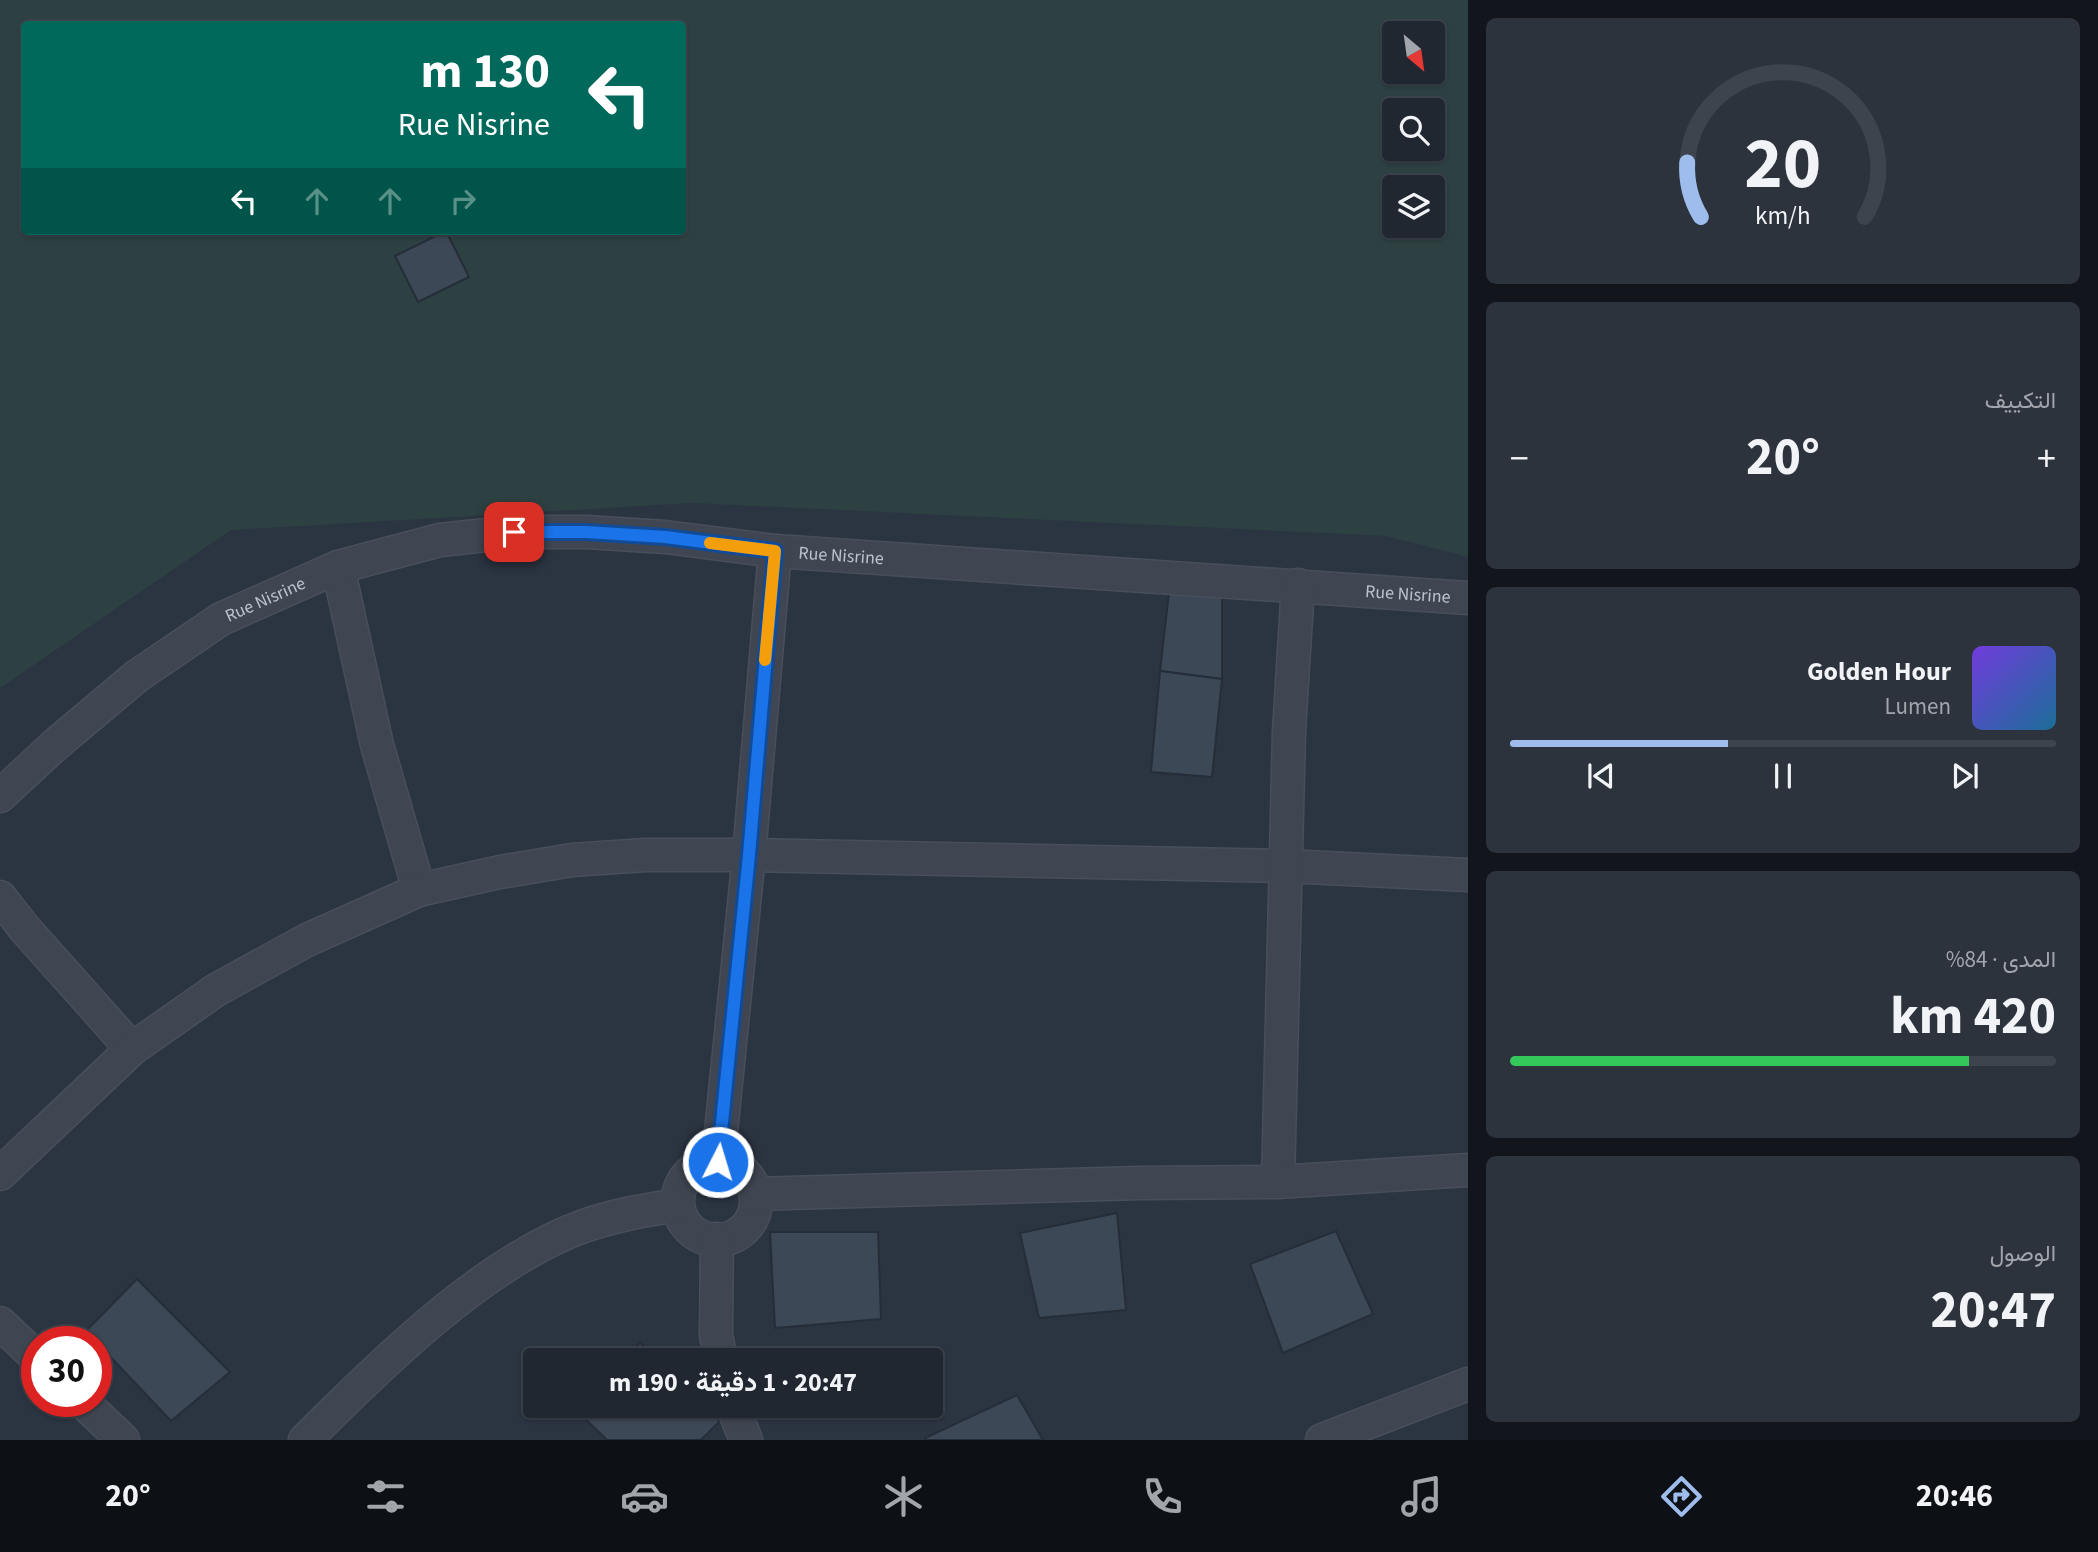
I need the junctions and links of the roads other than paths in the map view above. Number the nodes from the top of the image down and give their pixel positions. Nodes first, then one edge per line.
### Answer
1 (775, 551) junction
2 (338, 567) junction
3 (1298, 585) junction
4 (1468, 598) edge
5 (0, 796) edge
6 (749, 855) junction
7 (1286, 866) junction
8 (1468, 875) edge
9 (419, 890) junction
10 (0, 897) edge
11 (132, 1049) junction
12 (718, 1162) junction
13 (1468, 1170) edge
14 (0, 1174) edge
15 (1278, 1182) junction
16 (756, 1194) junction
17 (678, 1205) junction
18 (717, 1240) junction
19 (0, 1323) edge
20 (21, 1343) edge
21 (719, 1348) edge
22 (1468, 1384) edge
23 (99, 1417) edge
24 (737, 1418) edge
25 (123, 1440) edge
26 (305, 1440) edge
27 (746, 1440) edge
28 (1322, 1440) edge

1 - 2 street, Rue Nisrine
1 - 3 street, Rue Nisrine
1 - 6 street
2 - 5 street, Rue Nisrine
2 - 9 street
3 - 4 street, Rue Nisrine
3 - 7 street
6 - 7 street
6 - 9 street
6 - 12 street
7 - 8 street
7 - 15 street
9 - 11 street
10 - 11 street
11 - 14 street
12 - 16 street
12 - 17 street
13 - 15 street
15 - 16 street
16 - 18 street
17 - 18 street
17 - 26 street
18 - 21 street
19 - 20 street
22 - 28 street
23 - 25 street
24 - 27 street

